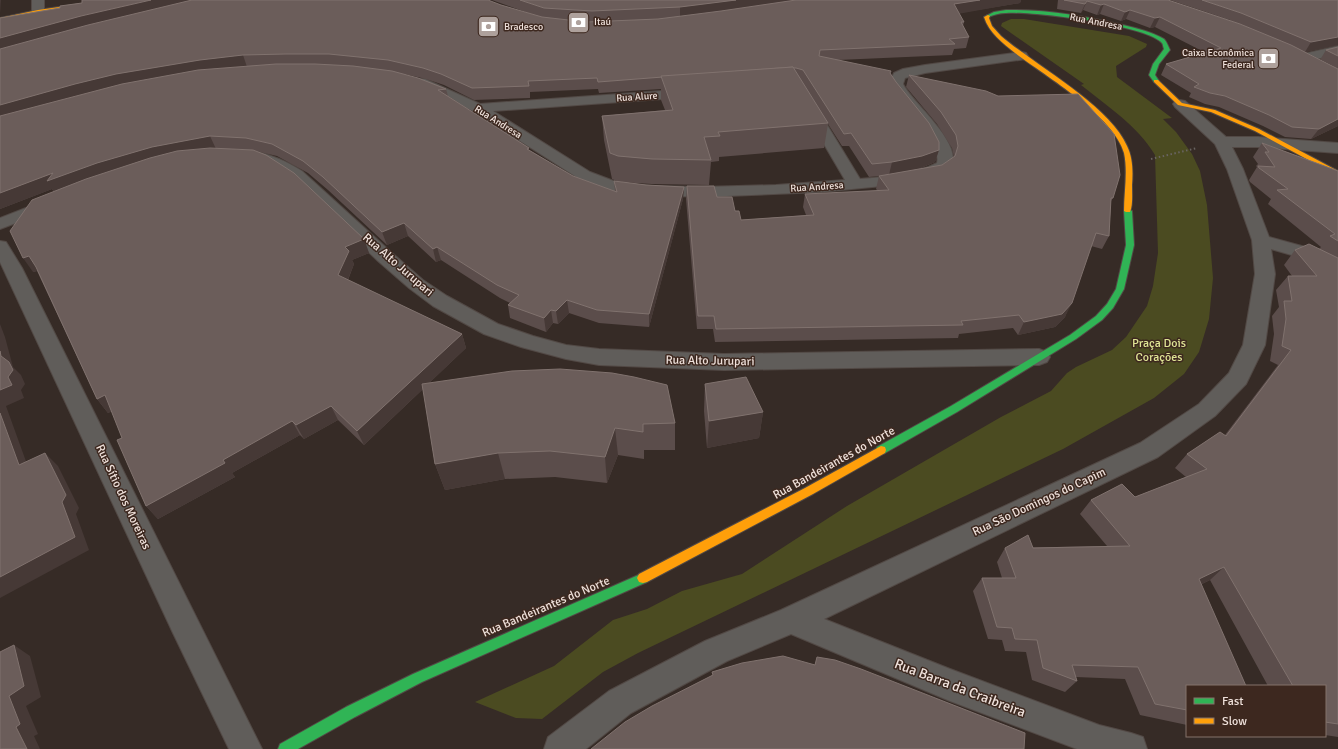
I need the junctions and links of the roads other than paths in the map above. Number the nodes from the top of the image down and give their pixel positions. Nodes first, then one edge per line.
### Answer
1 (118, 0) edge
2 (38, 6) edge
3 (0, 19) edge
4 (1338, 50) edge
5 (1022, 56) junction
6 (1301, 56) joint
7 (1318, 65) edge
8 (408, 80) edge
9 (700, 92) edge
10 (802, 96) edge
11 (1180, 104) junction
12 (478, 108) junction
13 (1222, 142) junction
14 (1285, 144) junction
15 (1338, 148) edge
16 (234, 155) edge
17 (1338, 174) edge
18 (855, 184) junction
19 (63, 198) edge
20 (0, 224) edge
21 (1261, 240) junction
22 (0, 246) edge
23 (1338, 270) edge
24 (1038, 357) junction
25 (791, 620) junction
26 (246, 749) edge
27 (285, 749) edge
28 (560, 749) edge
29 (1131, 749) edge

1 - 2 street
2 - 3 street
4 - 6 street
5 - 11 street, Rua Andresa
5 - 18 street, Rua Andresa
5 - 24 street, Rua Bandeirantes do Norte
6 - 7 street
8 - 12 street, Rua Andresa
9 - 12 street, Rua Alure
10 - 18 street
11 - 13 street, Rua São Domingos do Capim
11 - 14 street
12 - 18 street, Rua Andresa
13 - 14 street
13 - 21 street, Rua São Domingos do Capim
14 - 15 street
14 - 17 street
16 - 24 street, Rua Alto Jurupari
19 - 20 street
21 - 23 street
21 - 25 street, Rua São Domingos do Capim
22 - 26 street, Rua Sítio dos Moreiras
24 - 27 street, Rua Bandeirantes do Norte
25 - 28 street, Rua São Domingos do Capim
25 - 29 street, Rua Barra da Craibreira

